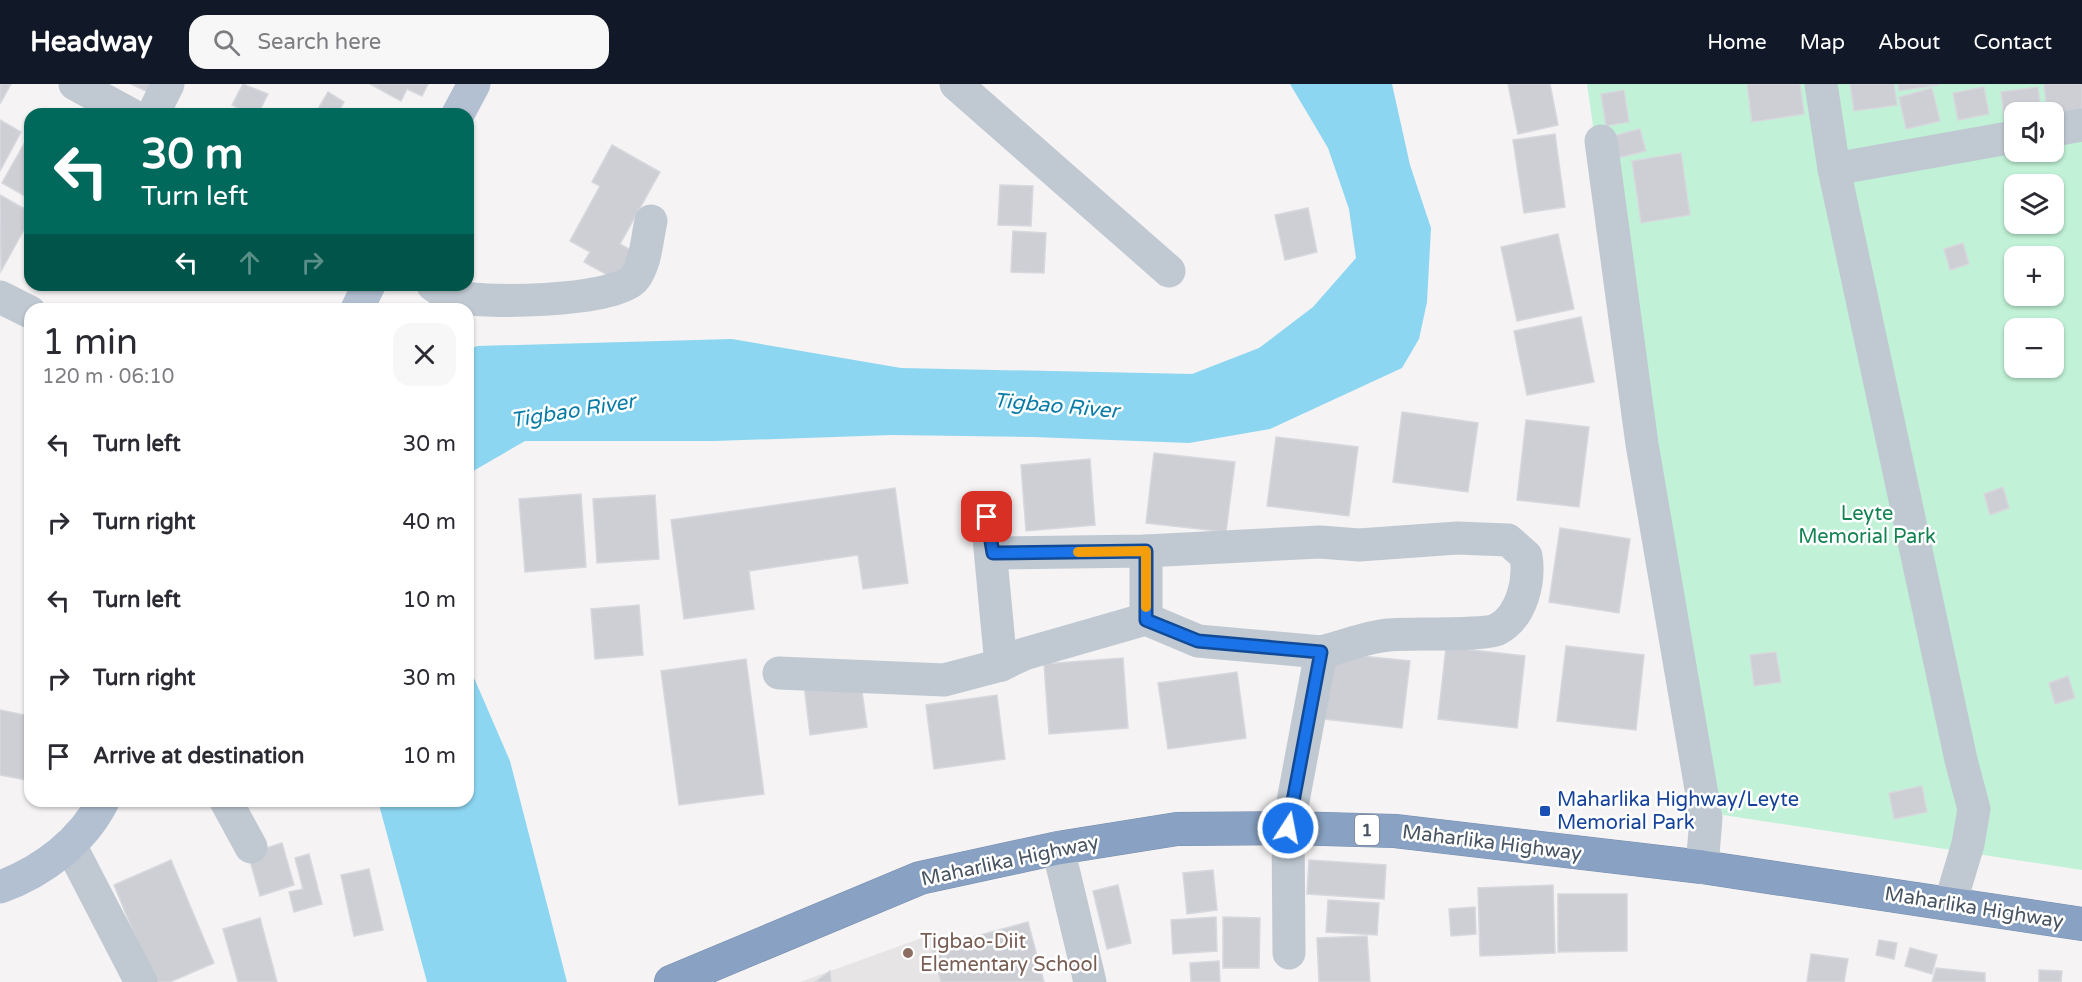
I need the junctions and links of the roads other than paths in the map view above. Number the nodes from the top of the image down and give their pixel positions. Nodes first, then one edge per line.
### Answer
1 (75, 84) edge
2 (168, 84) edge
3 (474, 84) edge
4 (956, 84) edge
5 (1821, 84) edge
6 (119, 108) edge
7 (156, 108) edge
8 (461, 108) edge
9 (2082, 125) edge
10 (2064, 128) edge
11 (2004, 138) edge
12 (1601, 141) dead end
13 (1834, 169) junction
14 (651, 221) dead end
15 (1169, 271) dead end
16 (443, 291) edge
17 (0, 297) edge
18 (24, 309) edge
19 (987, 517) dead end
20 (1146, 551) junction
21 (993, 553) junction
22 (1146, 620) junction
23 (1321, 652) junction
24 (1001, 665) junction
25 (779, 673) dead end
26 (100, 807) edge
27 (229, 807) edge
28 (1288, 828) junction
29 (70, 845) junction
30 (251, 848) dead end
31 (1058, 848) junction
32 (1702, 867) junction
33 (0, 887) edge
34 (1950, 904) junction
35 (2082, 924) edge
36 (1289, 953) dead end
37 (141, 982) edge
38 (671, 982) edge
39 (1090, 982) edge

1 - 6 street
2 - 7 street
3 - 8 main road
4 - 15 street
5 - 13 street
9 - 10 street
11 - 13 street
12 - 32 street
13 - 34 street
14 - 16 street
17 - 18 street
19 - 21 street
20 - 21 street
20 - 22 street
20 - 23 street
21 - 24 street
22 - 23 street
22 - 24 street
23 - 28 street
24 - 25 street
26 - 29 main road
27 - 30 street
28 - 31 highway, Maharlika Highway / 1
28 - 32 highway, Maharlika Highway / 1
28 - 36 street
29 - 33 main road
29 - 37 street
31 - 38 highway, Maharlika Highway / 1
31 - 39 street
32 - 34 highway, Maharlika Highway / 1
34 - 35 highway, Maharlika Highway / 1

